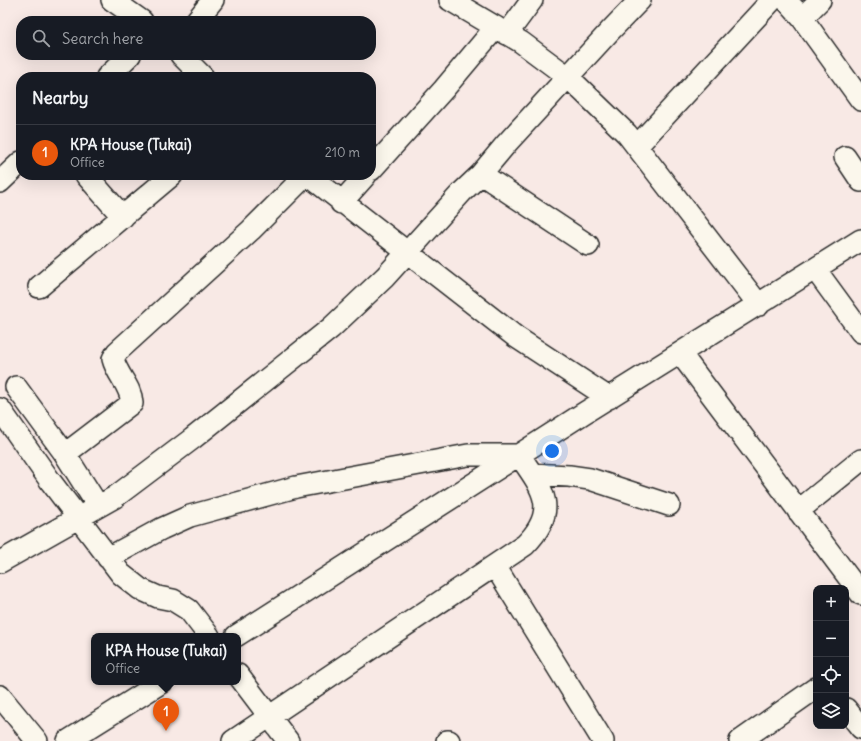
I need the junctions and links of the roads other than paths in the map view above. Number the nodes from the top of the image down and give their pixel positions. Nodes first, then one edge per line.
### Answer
1 (112, 0) edge
2 (213, 0) edge
3 (450, 0) edge
4 (532, 0) edge
5 (640, 0) edge
6 (772, 0) edge
7 (786, 0) edge
8 (820, 0) edge
9 (135, 16) edge
10 (200, 16) edge
11 (802, 18) junction
12 (502, 31) junction
13 (125, 60) edge
14 (186, 60) edge
15 (112, 72) edge
16 (198, 72) edge
17 (568, 77) junction
18 (861, 100) edge
19 (637, 146) junction
20 (845, 158) dead end
21 (376, 164) edge
22 (16, 167) edge
23 (481, 174) junction
24 (90, 180) edge
25 (166, 180) edge
26 (302, 180) edge
27 (313, 180) edge
28 (362, 180) edge
29 (861, 181) edge
30 (0, 182) edge
31 (341, 203) junction
32 (123, 217) junction
33 (588, 245) dead end
34 (858, 249) edge
35 (406, 253) junction
36 (815, 269) junction
37 (39, 287) dead end
38 (759, 305) junction
39 (861, 332) edge
40 (680, 353) junction
41 (16, 387) dead end
42 (609, 398) junction
43 (0, 409) edge
44 (65, 454) junction
45 (519, 455) junction
46 (861, 460) edge
47 (532, 474) junction
48 (669, 505) dead end
49 (98, 506) junction
50 (798, 511) junction
51 (78, 517) junction
52 (108, 558) junction
53 (0, 562) edge
54 (495, 566) junction
55 (858, 586) edge
56 (207, 633) edge
57 (241, 633) edge
58 (241, 679) edge
59 (157, 685) edge
60 (813, 690) edge
61 (0, 696) edge
62 (849, 713) edge
63 (269, 716) junction
64 (861, 728) edge
65 (37, 741) edge
66 (68, 741) edge
67 (233, 741) edge
68 (288, 741) edge
69 (603, 741) edge
70 (740, 741) edge

1 - 9 street
2 - 10 street
3 - 12 street
4 - 12 street
5 - 17 street
6 - 19 street
7 - 11 street
8 - 11 street
11 - 18 street
12 - 17 street
12 - 21 street
13 - 15 street
14 - 16 street
17 - 19 street
17 - 23 street
19 - 38 street
20 - 29 street
22 - 30 street
23 - 33 street
23 - 35 street
24 - 32 street
25 - 32 street
26 - 44 street
27 - 31 street
28 - 31 street
31 - 35 street
32 - 37 street
34 - 36 street
35 - 42 street
35 - 49 street
36 - 38 street
36 - 39 street
38 - 40 street
40 - 42 street
40 - 50 street
41 - 44 street
42 - 45 street
43 - 51 street
44 - 49 street
45 - 47 street
45 - 52 street
45 - 57 street
46 - 50 street
47 - 48 street
47 - 54 street
49 - 51 street
50 - 55 street
51 - 52 street
51 - 53 street
52 - 56 street
54 - 63 street
54 - 69 street
58 - 63 street
59 - 66 street
60 - 70 street
61 - 65 street
62 - 64 street
63 - 67 street
63 - 68 street

